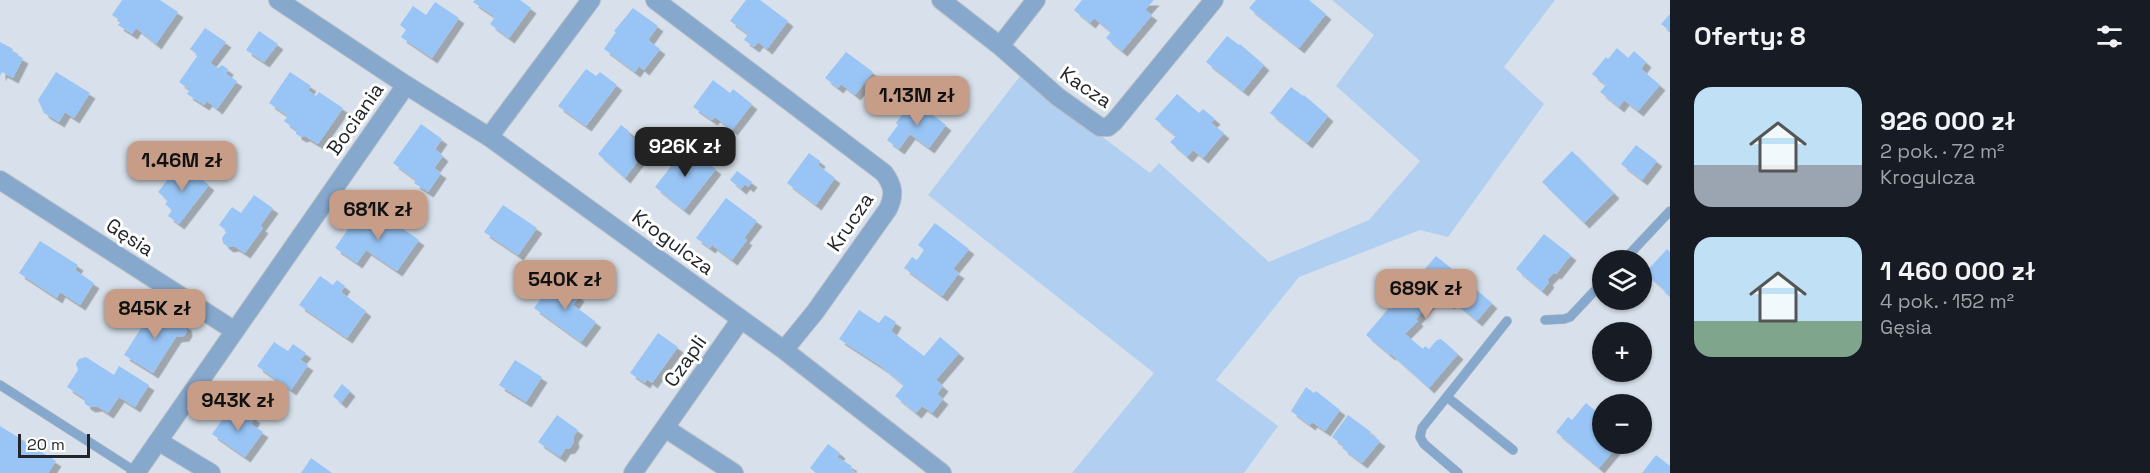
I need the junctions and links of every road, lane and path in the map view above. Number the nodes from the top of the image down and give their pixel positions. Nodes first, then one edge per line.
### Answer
1 (278, 0) edge
2 (591, 0) edge
3 (655, 0) edge
4 (942, 0) edge
5 (1036, 0) edge
6 (1214, 0) edge
7 (1000, 46) junction
8 (406, 85) junction
9 (489, 137) junction
10 (0, 180) edge
11 (1670, 212) edge
12 (1634, 250) edge
13 (1592, 294) edge
14 (741, 319) junction
15 (1545, 320) dead end
16 (1507, 321) dead end
17 (235, 331) junction
18 (784, 350) junction
19 (0, 385) edge
20 (1447, 397) junction
21 (665, 428) junction
22 (158, 441) junction
23 (1513, 450) dead end
24 (136, 472) edge
25 (211, 473) edge
26 (633, 473) edge
27 (734, 473) edge
28 (942, 473) edge
29 (1458, 473) edge

1 - 8 street, Krogulcza
2 - 9 street
3 - 18 street, Krucza
4 - 7 street, Kacza
5 - 7 street
6 - 7 street, Kacza
8 - 9 street, Krogulcza
8 - 17 street, Bociania
9 - 14 street, Krogulcza
10 - 17 street, Gęsia
11 - 12 lane
13 - 15 lane
14 - 18 street, Krogulcza
14 - 21 street, Czapli
16 - 20 lane
17 - 22 street, Bociania
18 - 28 street, Krogulcza
19 - 24 lane
20 - 23 lane
20 - 29 lane
21 - 26 street, Czapli
21 - 27 street
22 - 24 street, Bociania
22 - 25 street

